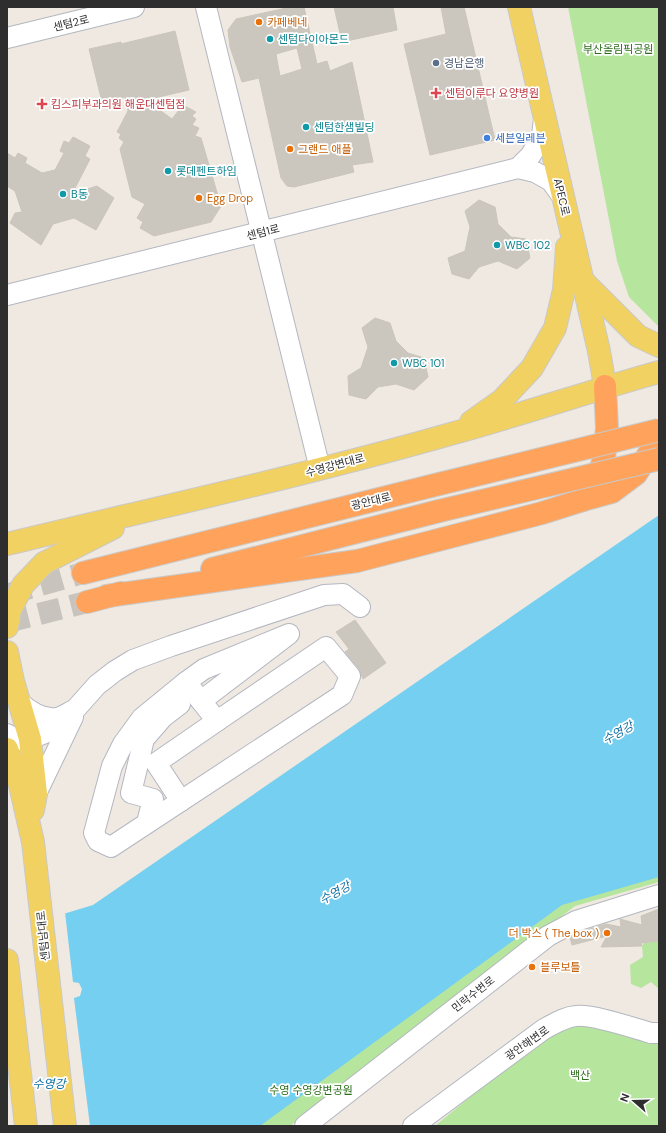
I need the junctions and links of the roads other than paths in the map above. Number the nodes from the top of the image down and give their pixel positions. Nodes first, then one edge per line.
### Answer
1 (134, 7) edge
2 (206, 7) edge
3 (518, 7) edge
4 (7, 38) edge
5 (544, 119) junction
6 (518, 168) junction
7 (562, 196) junction
8 (569, 226) junction
9 (262, 233) junction
10 (581, 280) junction
11 (7, 295) edge
12 (659, 346) edge
13 (659, 372) edge
14 (605, 386) junction
15 (659, 430) edge
16 (455, 433) junction
17 (659, 438) edge
18 (659, 459) edge
19 (320, 469) junction
20 (583, 500) junction
21 (145, 511) junction
22 (7, 544) edge
23 (83, 573) tunnel mouth
24 (360, 607) dead end
25 (7, 626) edge
26 (7, 652) edge
27 (194, 692) junction
28 (19, 702) junction
29 (76, 710) junction
30 (217, 721) junction
31 (7, 734) edge
32 (30, 739) junction
33 (7, 748) edge
34 (36, 794) junction
35 (181, 801) junction
36 (30, 822) junction
37 (147, 823) junction
38 (659, 895) edge
39 (7, 960) edge
40 (659, 1033) edge
41 (26, 1126) edge
42 (65, 1126) edge
43 (305, 1126) edge
44 (413, 1126) edge

1 - 4 street, 센텀2로
2 - 9 street
3 - 5 main road, APEC로
5 - 6 street
5 - 7 main road, APEC로
6 - 7 street
6 - 9 street, 센텀1로
7 - 8 main road, APEC로
8 - 10 main road, APEC로
8 - 16 main road
9 - 11 street, 센텀1로
9 - 19 street
10 - 12 main road
10 - 14 main road, APEC로
13 - 14 main road, 수영강변대로
14 - 16 main road, 수영강변대로
14 - 20 highway
15 - 23 highway, 광안대로, bridge
16 - 19 main road, 수영강변대로
17 - 20 highway
18 - 20 highway, bridge
19 - 21 main road, 수영강변대로
21 - 22 main road, 수영강변대로
21 - 25 main road
24 - 29 street
26 - 28 main road
27 - 30 street
27 - 37 street
27 - 37 street
28 - 29 street
28 - 32 main road
29 - 32 street
29 - 34 street
30 - 35 street
30 - 35 street
31 - 32 street
32 - 34 main road
33 - 36 main road, 센텀남대로
34 - 36 main road
35 - 37 street
36 - 42 main road, 센텀남대로
38 - 43 street, 민락수변로
39 - 41 main road
40 - 44 street, 광안해변로

